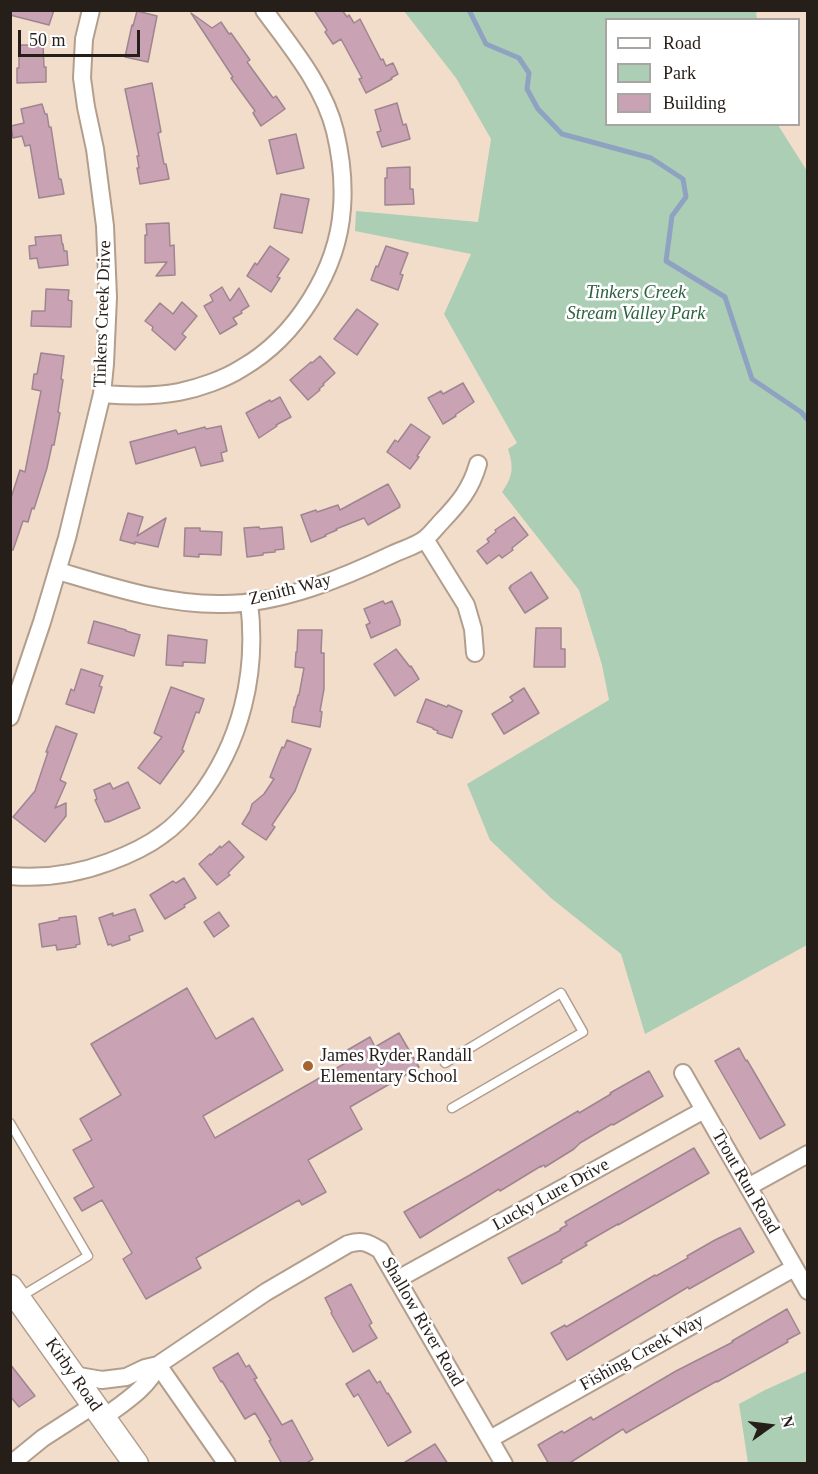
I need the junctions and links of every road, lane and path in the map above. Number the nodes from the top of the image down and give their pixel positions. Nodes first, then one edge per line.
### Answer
1 (91, 10) edge
2 (264, 10) edge
3 (102, 394) junction
4 (478, 464) dead end
5 (424, 539) junction
6 (58, 571) junction
7 (249, 602) junction
8 (475, 653) dead end
9 (10, 717) edge
10 (10, 876) edge
11 (445, 1063) dead end
12 (683, 1073) dead end
13 (452, 1108) dead end
14 (704, 1110) junction
15 (10, 1123) edge
16 (807, 1154) edge
17 (748, 1187) junction
18 (794, 1268) junction
19 (398, 1279) junction
20 (15, 1292) edge
21 (807, 1292) edge
22 (158, 1365) junction
23 (73, 1375) junction
24 (98, 1411) junction
25 (490, 1439) junction
26 (11, 1464) edge
27 (136, 1464) edge
28 (227, 1464) edge
29 (504, 1464) edge

1 - 3 street, Tinkers Creek Drive
2 - 3 street
3 - 6 street, Tinkers Creek Drive
4 - 5 street, Zenith Way
5 - 7 street, Zenith Way
5 - 8 street
6 - 7 street, Zenith Way
6 - 9 street, Tinkers Creek Drive
7 - 10 street
11 - 13 lane
12 - 14 street, Trout Run Road
14 - 17 street, Trout Run Road
14 - 19 street, Lucky Lure Drive
15 - 20 lane
16 - 17 street
17 - 18 street, Trout Run Road
18 - 21 street, Trout Run Road
18 - 25 street, Fishing Creek Way
19 - 22 street, Shallow River Road
19 - 25 street, Shallow River Road
20 - 23 main road, Kirby Road
22 - 23 street, Shallow River Road
22 - 24 street, Shallow River Road
22 - 28 street
23 - 24 main road, Kirby Road
24 - 26 street, Shallow River Road
24 - 27 main road, Kirby Road
25 - 29 street, Shallow River Road

